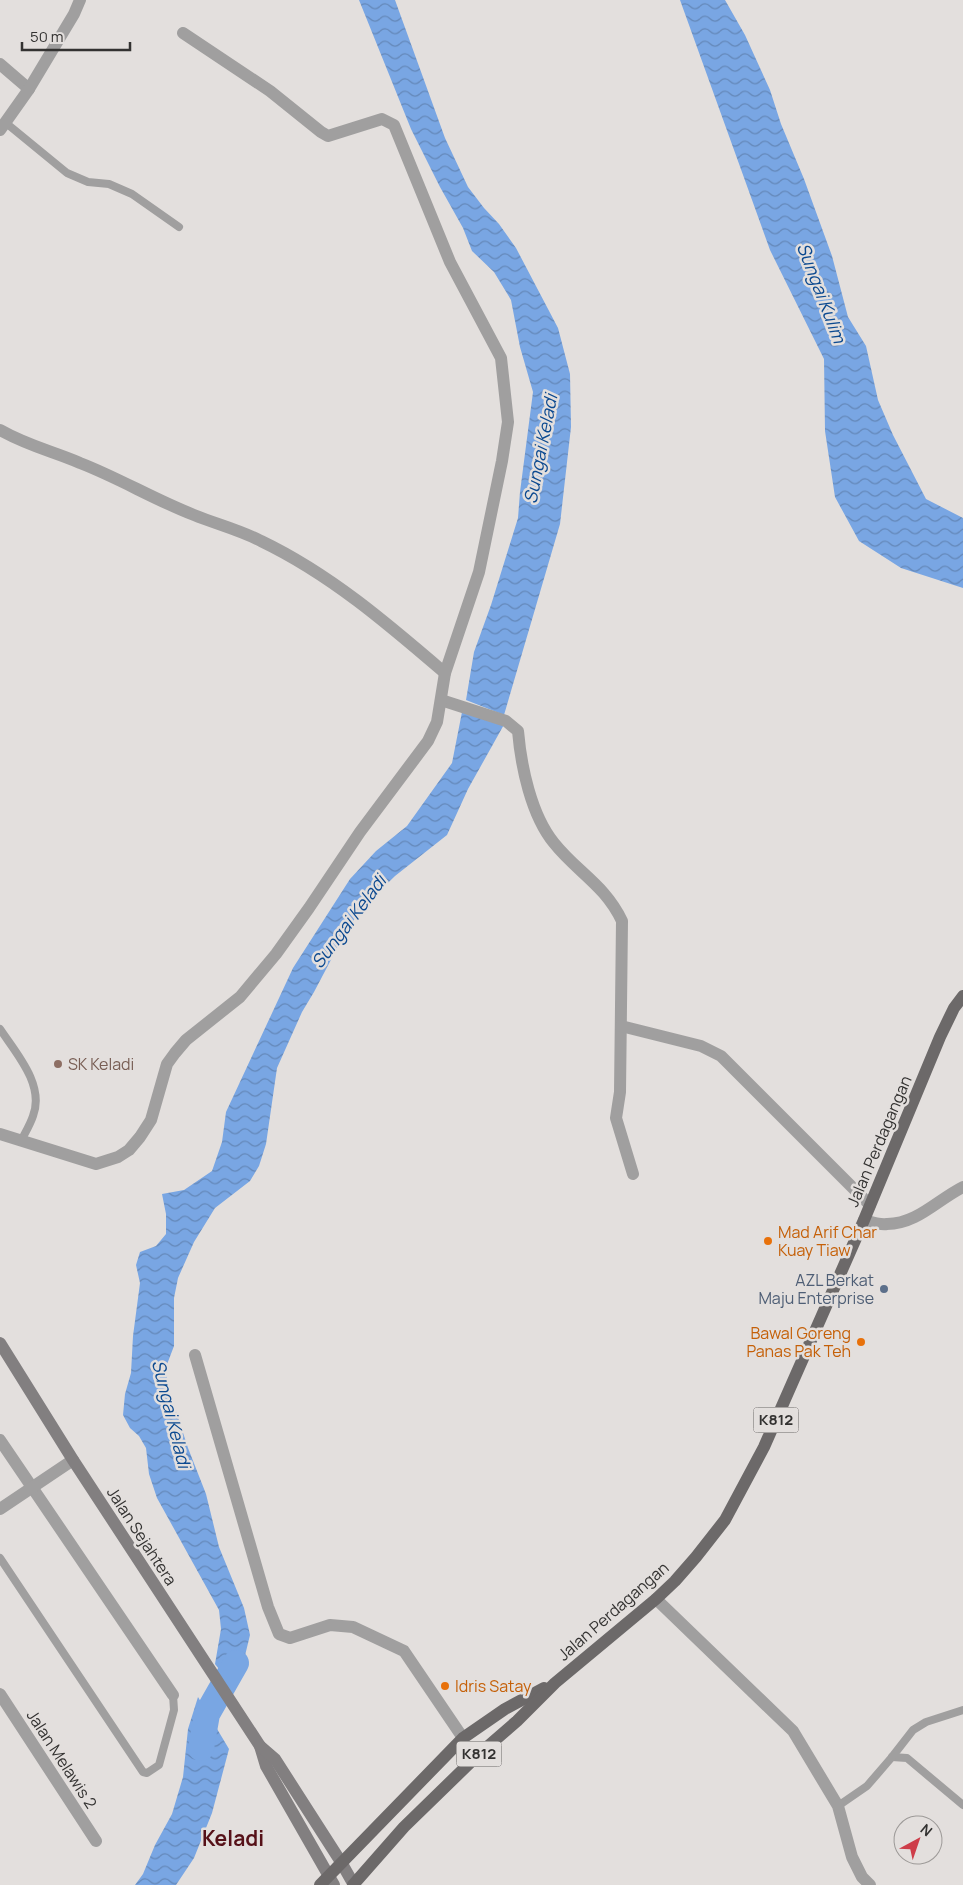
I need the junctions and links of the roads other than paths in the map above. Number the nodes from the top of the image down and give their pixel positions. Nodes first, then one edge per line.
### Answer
1 (80, 0) edge
2 (182, 33) dead end
3 (0, 64) edge
4 (29, 89) junction
5 (3, 126) edge
6 (179, 227) dead end
7 (0, 430) edge
8 (445, 673) junction
9 (441, 700) junction
10 (963, 996) edge
11 (621, 1026) junction
12 (0, 1029) edge
13 (0, 1134) edge
14 (21, 1141) junction
15 (633, 1174) dead end
16 (963, 1187) edge
17 (870, 1205) junction
18 (864, 1220) junction
19 (0, 1344) edge
20 (195, 1356) dead end
21 (0, 1440) edge
22 (73, 1460) junction
23 (32, 1488) junction
24 (0, 1509) edge
25 (0, 1558) edge
26 (656, 1600) junction
27 (555, 1683) junction
28 (0, 1694) edge
29 (174, 1695) joint
30 (4, 1710) edge
31 (963, 1710) edge
32 (463, 1738) junction
33 (260, 1746) junction
34 (892, 1757) junction
35 (963, 1805) edge
36 (838, 1806) junction
37 (96, 1841) dead end
38 (341, 1862) junction
39 (327, 1882) edge
40 (353, 1885) edge
41 (870, 1885) edge

1 - 4 street
2 - 8 street
3 - 4 street
4 - 5 street
5 - 6 lane
7 - 8 street
8 - 9 street
9 - 11 street
9 - 14 street
10 - 17 main road, Jalan Perdagangan / K812
11 - 15 street
11 - 17 street
12 - 14 lane
13 - 14 street
16 - 18 street
17 - 18 main road, Jalan Perdagangan / K812
18 - 26 main road, Jalan Perdagangan / K812
19 - 22 main road, Jalan Sejahtera
20 - 32 street
21 - 23 street
22 - 23 street
22 - 33 main road, Jalan Sejahtera
23 - 24 street
23 - 29 street
25 - 29 lane
26 - 27 main road, Jalan Perdagangan / K812
26 - 36 street
27 - 32 main road, Jalan Perdagangan / K812
27 - 40 main road, Jalan Perdagangan / K812
28 - 30 street, Jalan Melawis 2
30 - 37 street, Jalan Melawis 2
31 - 34 lane
32 - 38 main road, Jalan Perdagangan / K812
33 - 38 main road, Jalan Sejahtera
33 - 39 main road, Jalan Sejahtera
34 - 35 lane
34 - 36 lane
36 - 41 street
38 - 39 main road, Jalan Perdagangan / K812
38 - 40 main road, Jalan Sejahtera

